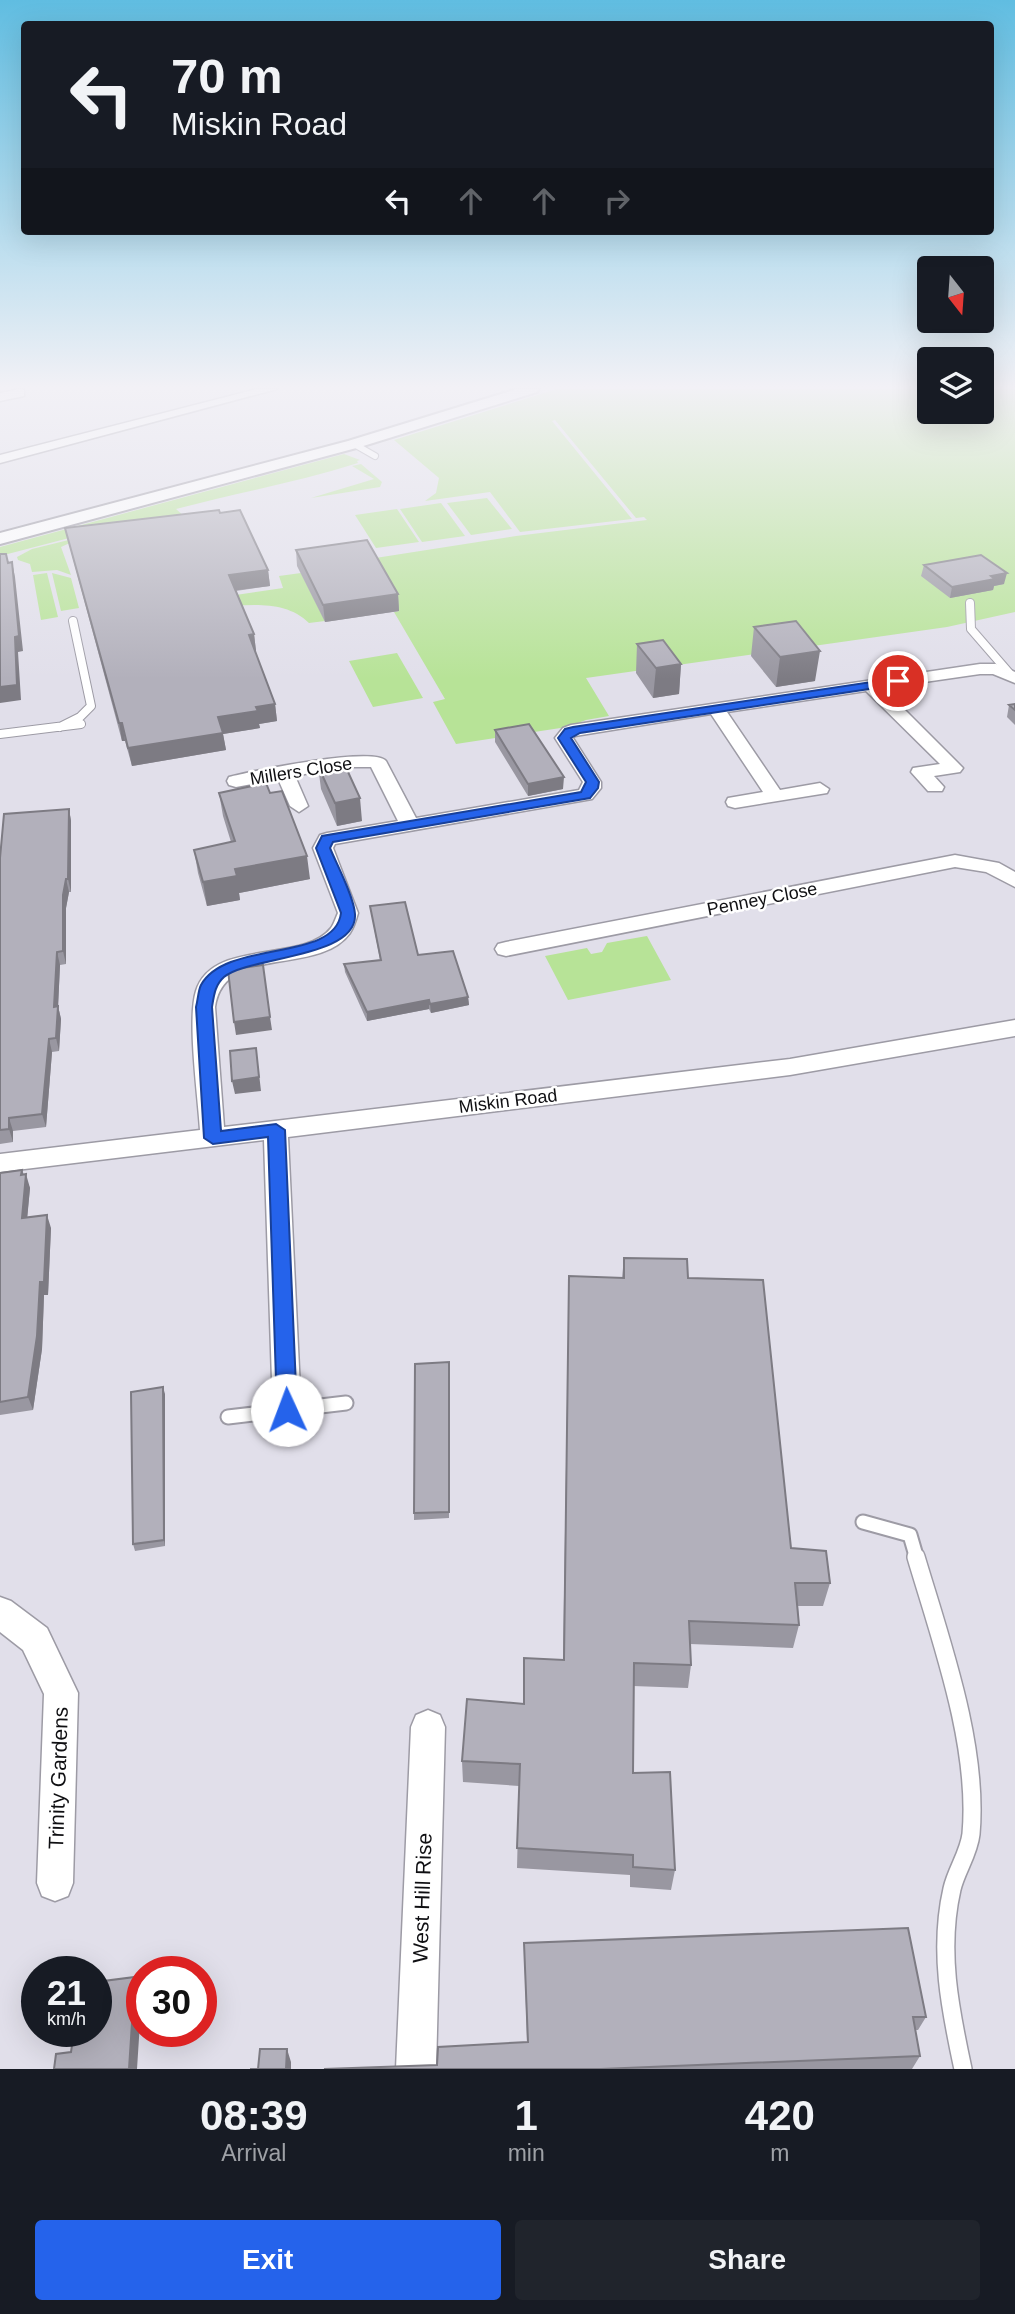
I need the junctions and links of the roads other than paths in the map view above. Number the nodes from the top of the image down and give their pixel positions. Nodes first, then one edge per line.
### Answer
1 (199, 486) edge
2 (0, 539) edge
3 (970, 603) dead end
4 (73, 621) dead end
5 (1012, 676) edge
6 (870, 685) junction
7 (716, 708) junction
8 (81, 724) dead end
9 (60, 726) junction
10 (0, 734) edge
11 (284, 772) junction
12 (236, 781) dead end
13 (935, 787) dead end
14 (820, 789) dead end
15 (775, 795) junction
16 (735, 802) dead end
17 (299, 806) dead end
18 (410, 826) junction
19 (1015, 881) edge
20 (506, 949) dead end
21 (1015, 1028) edge
22 (276, 1130) junction
23 (213, 1138) junction
24 (0, 1163) edge
25 (346, 1403) dead end
26 (287, 1410) junction
27 (228, 1417) dead end
28 (863, 1522) dead end
29 (0, 1612) edge
30 (428, 1727) dead end
31 (55, 1883) dead end
32 (416, 2069) edge
33 (963, 2069) edge

1 - 2 street
3 - 5 lane
4 - 9 lane
5 - 6 street
6 - 7 street
6 - 13 street
7 - 15 street
7 - 18 street
8 - 9 lane
9 - 10 lane
11 - 12 street, Millers Close
11 - 17 street
11 - 18 street, Millers Close
14 - 15 street
15 - 16 street
18 - 23 street
19 - 20 street, Penney Close
21 - 22 street, Miskin Road
22 - 23 street, Miskin Road
22 - 26 street
23 - 24 street, Miskin Road
25 - 26 lane
26 - 27 lane
28 - 33 lane
29 - 31 street, Trinity Gardens
30 - 32 street, West Hill Rise

